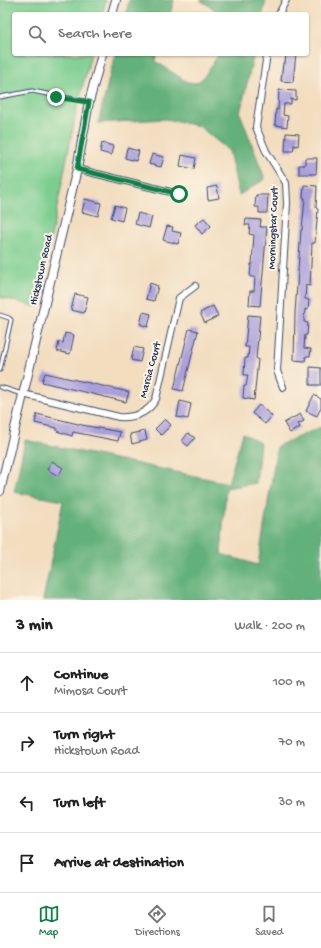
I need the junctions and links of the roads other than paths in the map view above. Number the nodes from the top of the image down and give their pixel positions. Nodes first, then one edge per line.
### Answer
1 (116, 0) edge
2 (286, 0) edge
3 (113, 12) edge
4 (279, 12) edge
5 (101, 56) edge
6 (267, 56) edge
7 (0, 96) edge
8 (89, 102) junction
9 (77, 169) junction
10 (179, 194) dead end
11 (195, 286) dead end
12 (0, 315) edge
13 (0, 370) edge
14 (0, 387) edge
15 (283, 387) dead end
16 (23, 394) junction
17 (0, 491) edge

1 - 3 street
2 - 4 street
5 - 8 street, Hickstown Road
6 - 15 street, Morningstar Court
7 - 8 lane
8 - 9 street, Hickstown Road
9 - 10 street
9 - 16 street, Hickstown Road
11 - 16 street, Marcia Court
12 - 13 lane
14 - 16 lane
16 - 17 street, Hickstown Road

